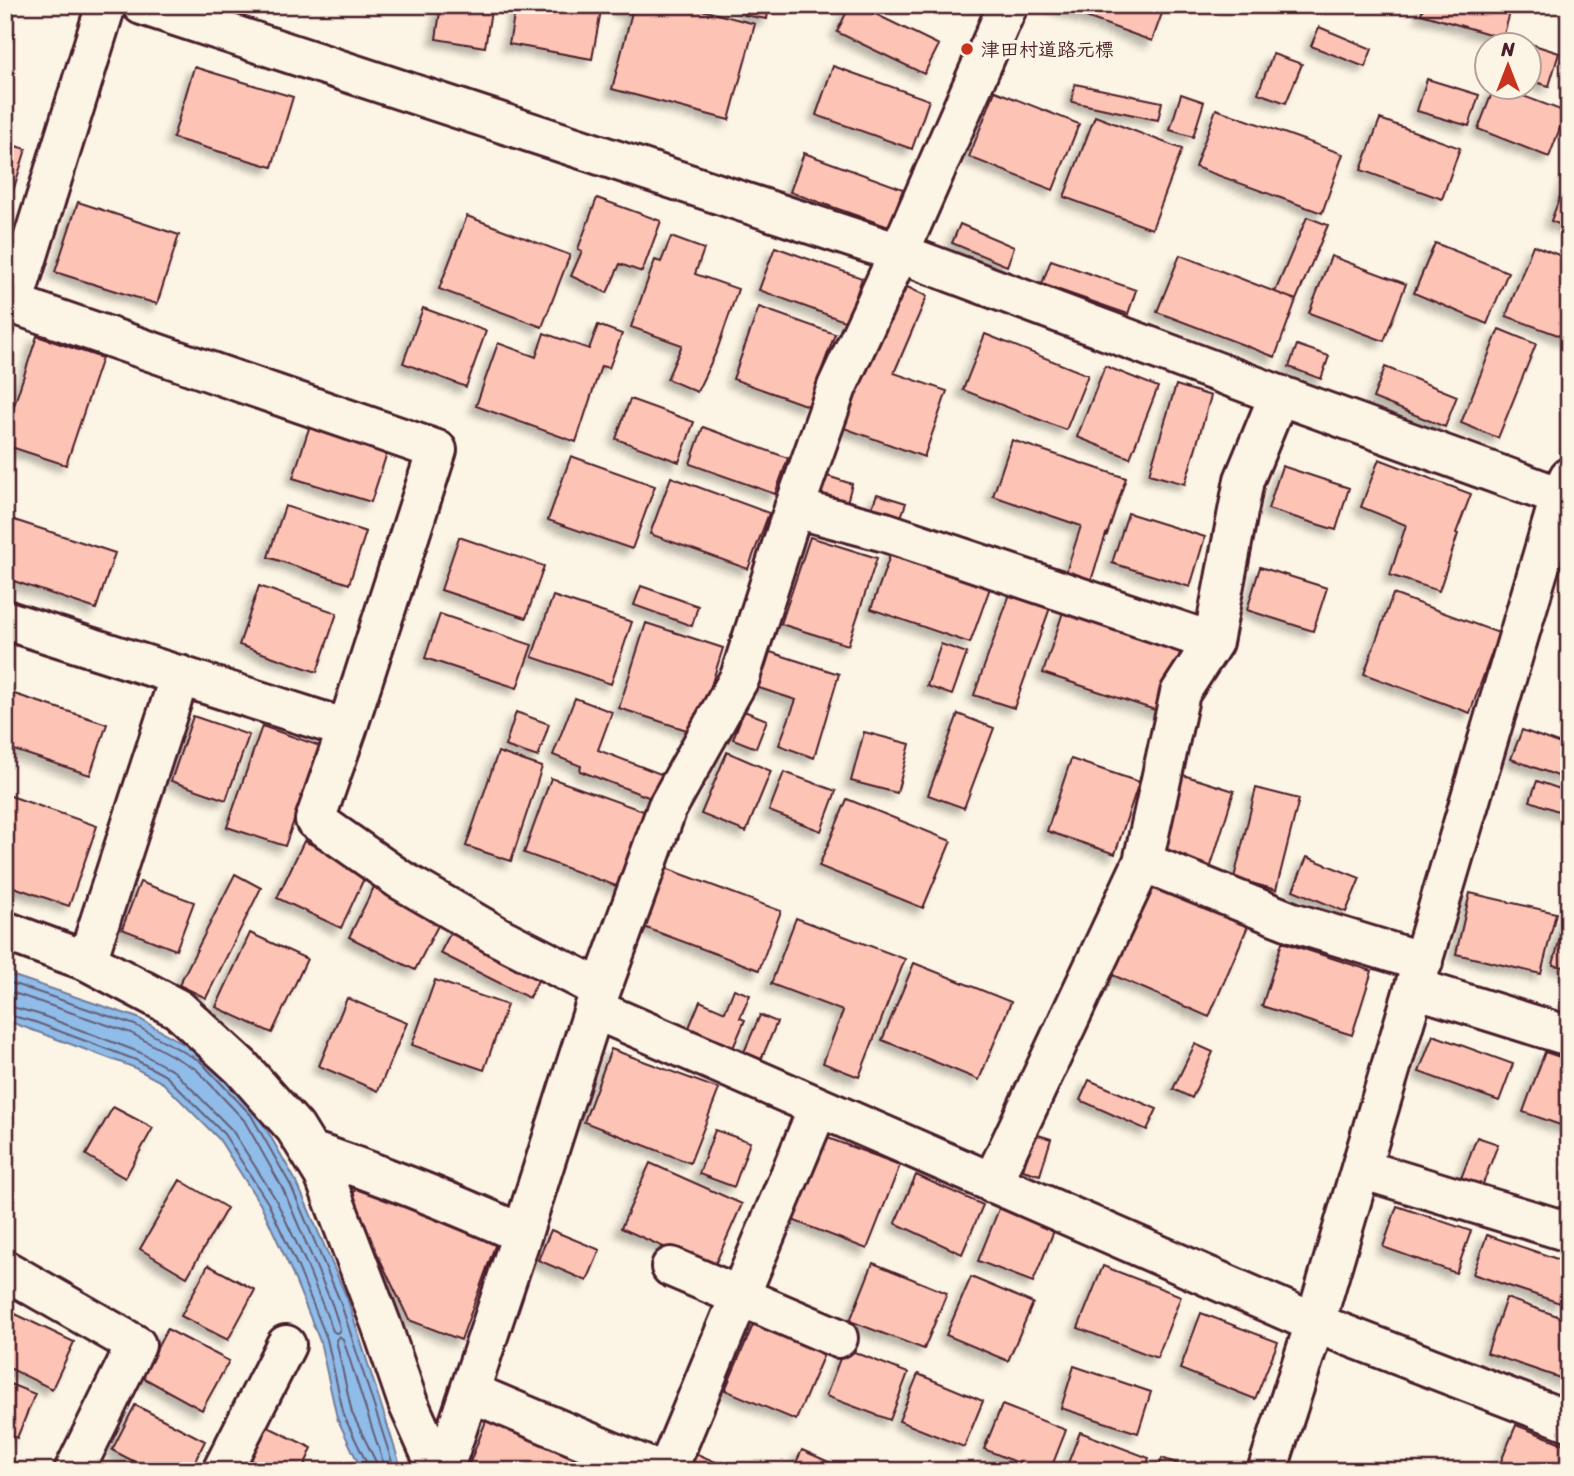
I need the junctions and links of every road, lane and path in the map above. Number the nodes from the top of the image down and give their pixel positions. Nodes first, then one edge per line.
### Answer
1 (106, 5) edge
2 (142, 5) edge
3 (1007, 5) edge
4 (899, 253) junction
5 (9, 302) edge
6 (1279, 395) junction
7 (1566, 491) edge
8 (794, 508) junction
9 (5, 620) edge
10 (1213, 642) junction
11 (180, 675) junction
12 (347, 729) junction
13 (1143, 862) junction
14 (5, 931) edge
15 (87, 961) junction
16 (1419, 975) junction
17 (598, 999) junction
18 (1569, 1036) edge
19 (818, 1108) junction
20 (310, 1152) junction
21 (1361, 1169) junction
22 (992, 1183) junction
23 (1569, 1232) edge
24 (522, 1234) junction
25 (671, 1267) dead end
26 (5, 1270) edge
27 (740, 1296) junction
28 (1315, 1323) junction
29 (838, 1338) dead end
30 (286, 1346) dead end
31 (470, 1392) junction
32 (1569, 1421) edge
33 (74, 1471) edge
34 (222, 1471) edge
35 (442, 1471) edge
36 (658, 1471) edge
37 (667, 1471) edge
38 (1267, 1471) edge

1 - 5 street
2 - 4 street
3 - 4 street
4 - 6 street
4 - 8 street
5 - 12 street
6 - 7 street
6 - 10 street
7 - 16 street
8 - 10 street
8 - 17 street
9 - 11 street
10 - 13 street
11 - 12 street
11 - 15 street
12 - 17 street
13 - 16 street
13 - 22 street
14 - 15 street
15 - 20 street
16 - 18 street
16 - 21 street
17 - 19 street
17 - 24 street
19 - 22 street
19 - 27 street
20 - 24 street
20 - 35 street
21 - 23 street
21 - 28 street
22 - 28 street
24 - 31 street
25 - 27 street
26 - 33 street
27 - 29 street
27 - 37 street
28 - 32 street
28 - 38 street
30 - 34 street
31 - 35 street
31 - 36 street

